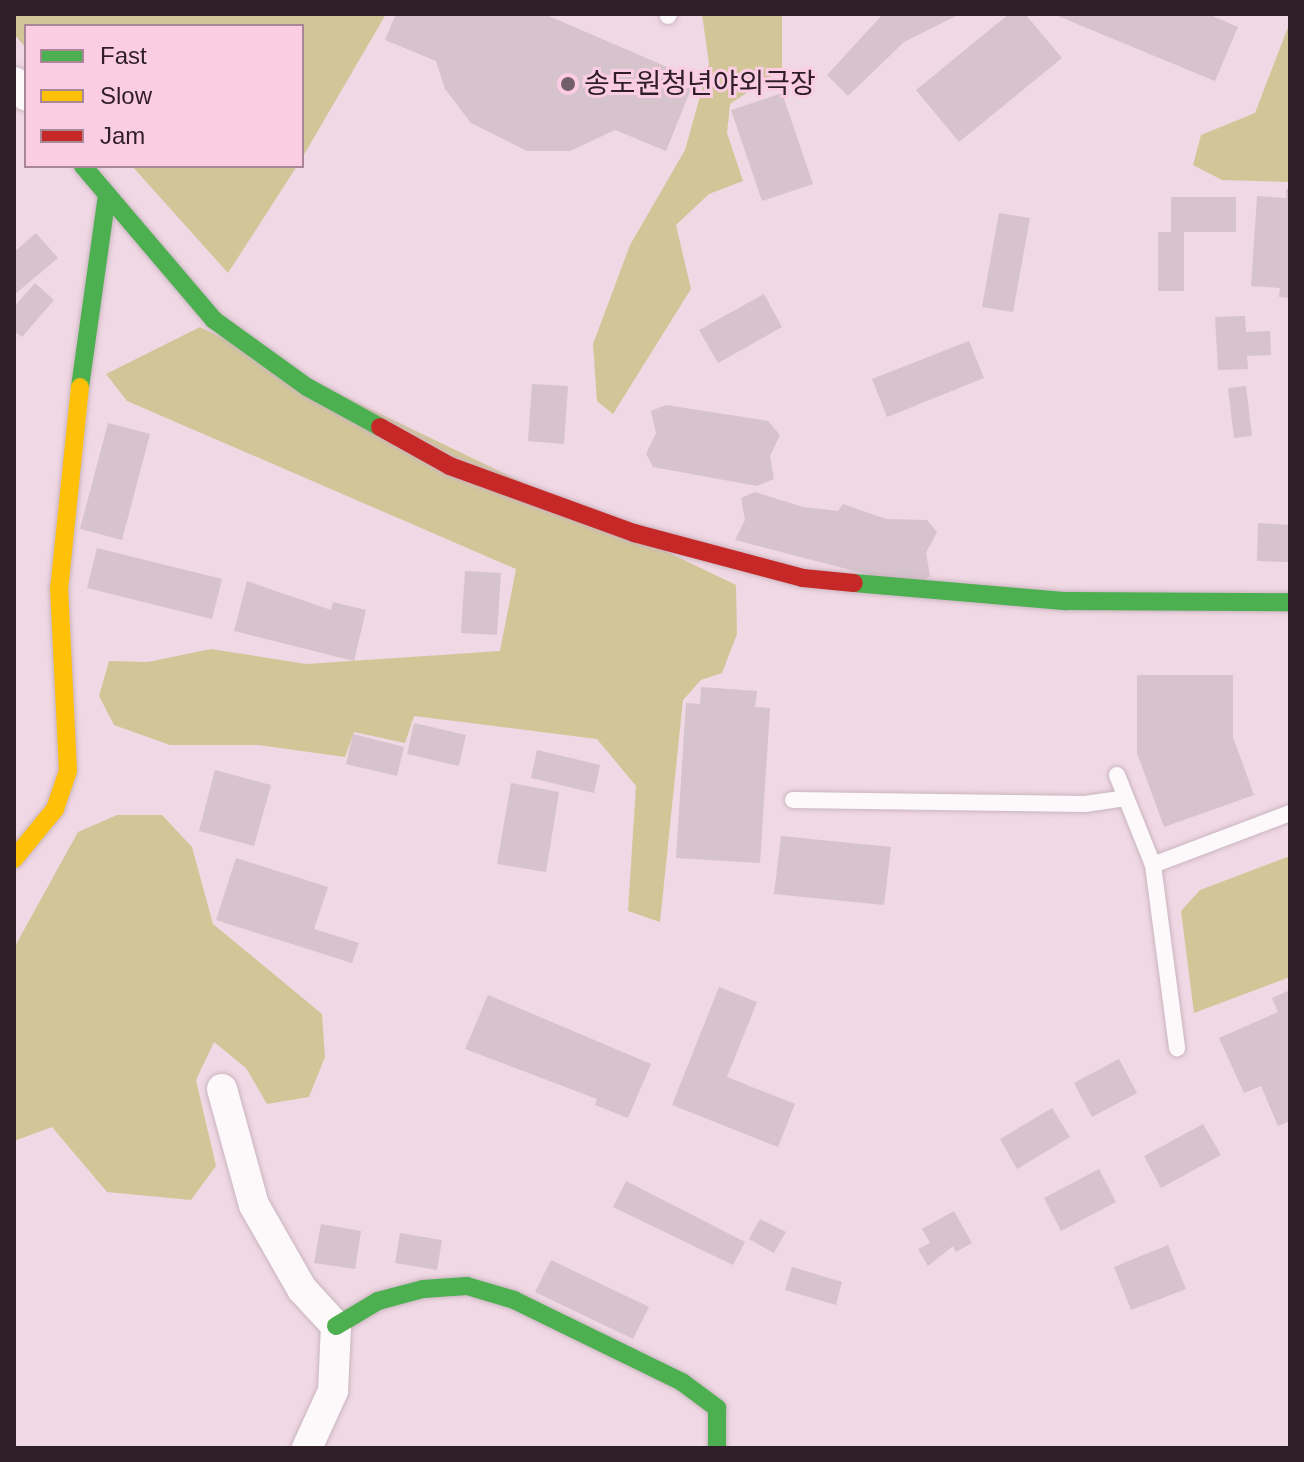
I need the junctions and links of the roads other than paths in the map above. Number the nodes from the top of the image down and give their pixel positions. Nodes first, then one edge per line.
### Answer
1 (85, 168) edge
2 (107, 195) junction
3 (1290, 602) edge
4 (1117, 775) dead end
5 (1126, 798) junction
6 (793, 800) dead end
7 (1290, 813) edge
8 (14, 859) edge
9 (1153, 865) junction
10 (1177, 1048) dead end
11 (222, 1089) dead end
12 (336, 1326) junction
13 (307, 1448) edge
14 (717, 1448) edge

1 - 2 street
2 - 3 street
2 - 8 street
4 - 5 lane
5 - 6 lane
5 - 9 lane
7 - 9 lane
9 - 10 lane
11 - 12 street
12 - 13 street
12 - 14 street

